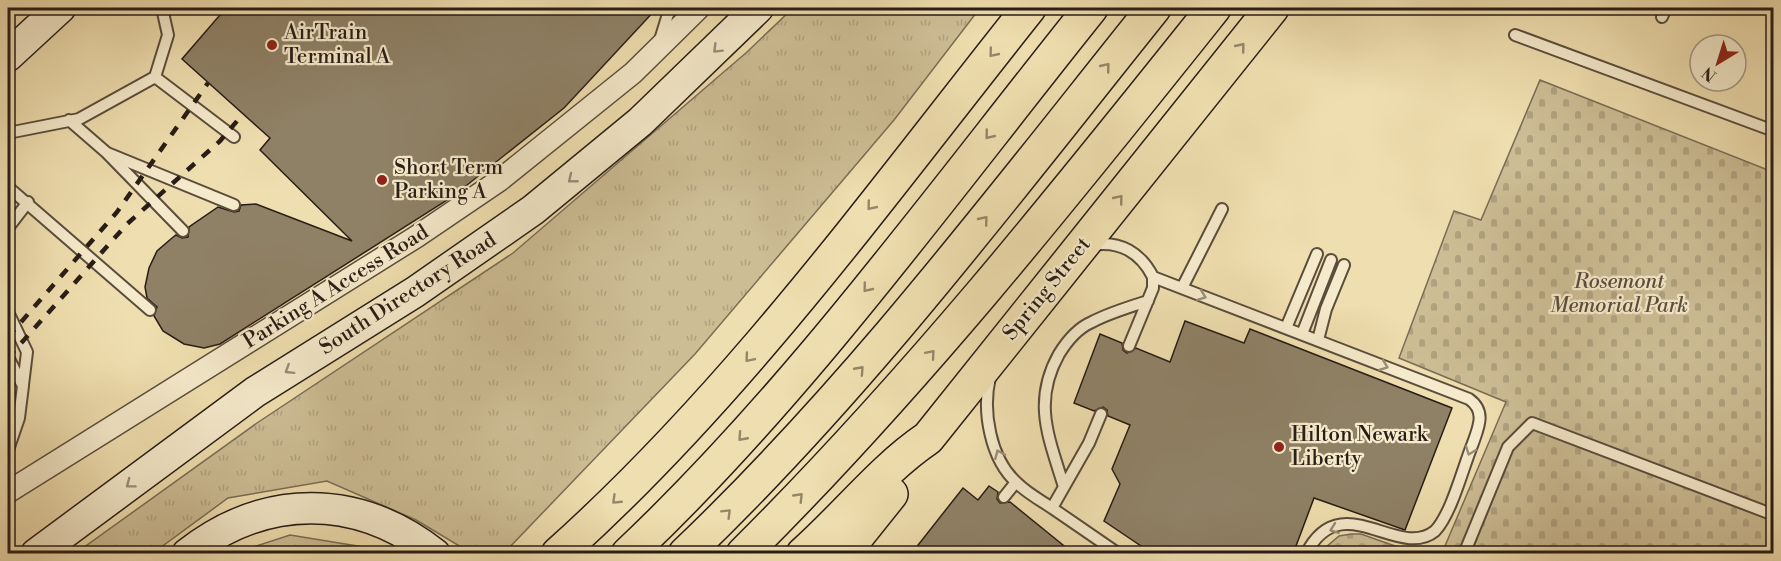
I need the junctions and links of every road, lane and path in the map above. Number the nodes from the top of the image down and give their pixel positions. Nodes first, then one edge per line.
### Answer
1 (60, 8) edge
2 (162, 8) edge
3 (674, 8) edge
4 (699, 8) edge
5 (758, 8) edge
6 (1029, 8) edge
7 (1091, 8) edge
8 (1154, 8) edge
9 (1214, 8) edge
10 (1272, 8) edge
11 (1515, 35) dead end
12 (657, 50) junction
13 (8, 56) edge
14 (155, 77) junction
15 (69, 120) junction
16 (1773, 131) edge
17 (8, 133) edge
18 (234, 137) dead end
19 (107, 153) junction
20 (8, 187) edge
21 (28, 202) junction
22 (234, 205) dead end
23 (1222, 209) dead end
24 (8, 228) edge
25 (183, 231) dead end
26 (1078, 250) junction
27 (1317, 254) dead end
28 (1331, 260) dead end
29 (1344, 265) dead end
30 (1153, 277) junction
31 (1182, 288) junction
32 (1148, 300) junction
33 (150, 310) dead end
34 (8, 312) edge
35 (1286, 328) junction
36 (1302, 334) junction
37 (1318, 340) junction
38 (1004, 344) junction
39 (1129, 346) dead end
40 (8, 357) edge
41 (23, 386) junction
42 (1101, 414) dead end
43 (928, 438) junction
44 (8, 450) edge
45 (1016, 482) junction
46 (1064, 487) junction
47 (8, 492) edge
48 (1004, 497) dead end
49 (1052, 508) junction
50 (1773, 515) edge
51 (36, 554) edge
52 (187, 554) edge
53 (435, 554) edge
54 (558, 554) edge
55 (628, 554) edge
56 (685, 554) edge
57 (743, 554) edge
58 (803, 554) edge
59 (843, 554) edge
60 (1119, 554) edge
61 (1306, 554) edge
62 (1353, 554) edge
63 (1360, 554) edge
64 (1464, 554) edge

1 - 13 street
2 - 14 lane
3 - 12 lane
4 - 12 street, Parking A Access Road
5 -> 51 street, South Directory Road
6 -> 54 main road
7 -> 55 main road
56 -> 8 main road
57 -> 9 main road
26 -> 10 main road, Spring Street
11 - 16 lane
12 - 47 street, Parking A Access Road
14 - 15 lane
14 - 18 lane
15 - 17 lane
15 - 19 lane
19 - 22 lane
19 - 25 lane
20 - 21 lane
21 - 24 lane
21 - 33 lane
23 - 31 lane
26 - 30 lane
26 - 38 main road, Spring Street
27 - 35 lane
28 - 36 lane
29 - 37 lane
30 - 31 lane
30 - 32 lane
31 -> 35 lane
32 - 39 lane
32 - 46 lane
34 - 41 lane
35 - 36 lane
36 - 37 lane
37 -> 61 lane
38 - 43 main road, Spring Street
45 -> 38 lane
40 - 41 lane
41 - 44 lane
42 - 46 lane
43 - 58 main road, Spring Street
43 - 59 main road
45 - 48 lane
45 - 49 lane
46 - 49 lane
49 - 60 lane
50 - 64 lane
52 - 53 street
62 - 63 lane

